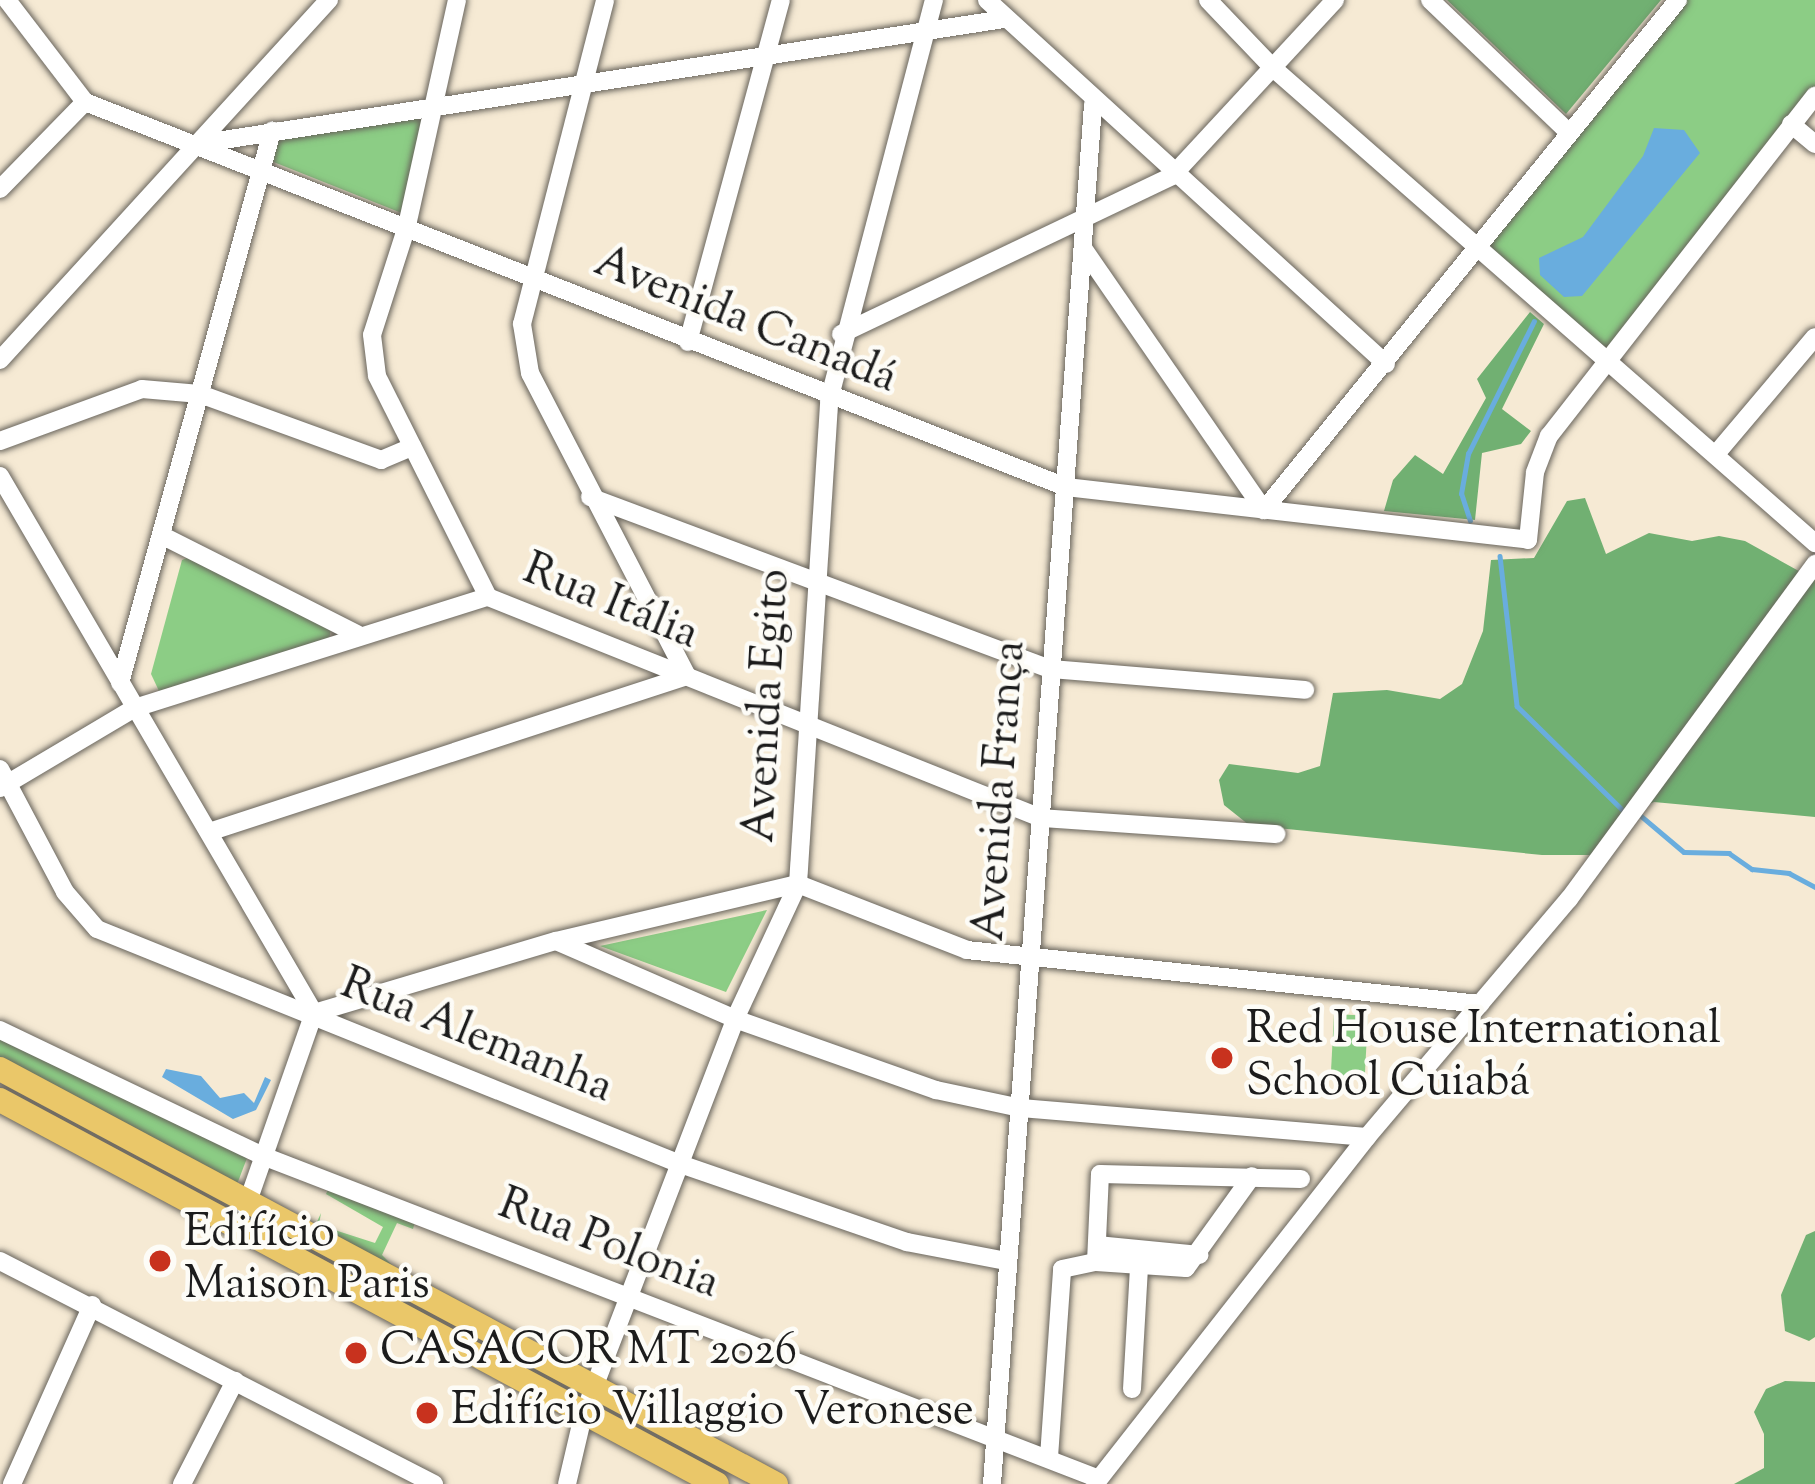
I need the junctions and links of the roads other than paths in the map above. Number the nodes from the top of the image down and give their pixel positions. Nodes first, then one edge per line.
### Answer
1 (7, 0) edge
2 (329, 0) edge
3 (457, 0) edge
4 (605, 0) edge
5 (781, 0) edge
6 (934, 0) edge
7 (987, 0) edge
8 (1208, 0) edge
9 (1335, 0) edge
10 (1430, 0) edge
11 (1678, 0) edge
12 (1004, 20) junction
13 (922, 33) junction
14 (764, 61) junction
15 (1273, 68) junction
16 (584, 84) junction
17 (1815, 95) edge
18 (85, 103) junction
19 (1093, 105) junction
20 (435, 106) junction
21 (1791, 124) junction
22 (272, 130) junction
23 (1569, 134) junction
24 (1815, 144) edge
25 (189, 145) junction
26 (0, 159) edge
27 (260, 173) junction
28 (1172, 176) junction
29 (7, 182) edge
30 (1083, 221) junction
31 (407, 226) junction
32 (1085, 250) junction
33 (1480, 252) junction
34 (532, 278) junction
35 (842, 334) junction
36 (1815, 337) edge
37 (688, 342) junction
38 (0, 360) edge
39 (1604, 361) junction
40 (1386, 364) junction
41 (200, 394) junction
42 (830, 400) junction
43 (0, 441) edge
44 (412, 447) junction
45 (1716, 454) junction
46 (0, 476) edge
47 (1066, 487) junction
48 (590, 497) junction
49 (1264, 510) junction
50 (161, 535) junction
51 (1815, 543) edge
52 (1815, 564) edge
53 (816, 578) junction
54 (488, 597) junction
55 (357, 634) junction
56 (1051, 669) junction
57 (687, 676) junction
58 (120, 683) junction
59 (1305, 690) dead end
60 (136, 709) junction
61 (809, 729) junction
62 (3, 780) edge
63 (1041, 818) junction
64 (209, 832) junction
65 (1276, 834) dead end
66 (798, 884) junction
67 (556, 941) junction
68 (1028, 959) junction
69 (1480, 1004) junction
70 (314, 1012) junction
71 (736, 1019) junction
72 (0, 1030) edge
73 (0, 1069) edge
74 (0, 1100) edge
75 (1021, 1108) junction
76 (1367, 1137) junction
77 (262, 1156) junction
78 (680, 1164) junction
79 (1252, 1176) junction
80 (1301, 1179) dead end
81 (246, 1207) junction
82 (1097, 1254) junction
83 (1200, 1256) junction
84 (0, 1261) edge
85 (1007, 1261) junction
86 (333, 1266) junction
87 (1139, 1268) junction
88 (629, 1296) junction
89 (92, 1305) junction
90 (235, 1381) junction
91 (1132, 1389) dead end
92 (594, 1391) junction
93 (583, 1416) junction
94 (996, 1435) junction
95 (1049, 1457) junction
96 (391, 1462) junction
97 (1097, 1482) edge
98 (12, 1484) edge
99 (182, 1484) edge
100 (381, 1484) edge
101 (434, 1484) edge
102 (567, 1484) edge
103 (717, 1484) edge
104 (776, 1484) edge
105 (992, 1484) edge

1 - 18 street
2 - 25 street
3 - 20 street
4 - 16 street
5 - 14 street
6 - 13 street, Avenida Egito
7 - 12 street
8 - 15 street
9 - 15 street
10 - 23 street
11 - 23 street
12 - 13 street
12 - 19 street
13 - 14 street
13 - 35 street, Avenida Egito
14 - 16 street
14 - 37 street
15 - 28 street
15 - 33 street
16 - 20 street
16 - 34 street
17 - 21 street
18 - 25 street, Avenida Canadá
18 - 29 street
19 - 28 street
19 - 30 street, Avenida França
20 - 22 street
20 - 31 street
21 - 24 street
21 - 39 street
22 - 25 street
22 - 27 street
23 - 33 street
25 - 27 street, Avenida Canadá
25 - 38 street
26 - 29 street
27 - 31 street, Avenida Canadá
27 - 41 street
28 - 30 street
28 - 40 street
30 - 32 street, Avenida França
30 - 35 street
31 - 34 street, Avenida Canadá
31 - 44 street
32 - 47 street, Avenida França
32 - 49 street
33 - 39 street
33 - 40 street
34 - 37 street, Avenida Canadá
34 - 48 street
35 - 42 street, Avenida Egito
36 - 45 street
37 - 42 street, Avenida Canadá
39 - 45 street
39 - 49 street, Avenida Canadá
40 - 49 street
41 - 43 street
41 - 44 street
41 - 50 street
42 - 47 street, Avenida Canadá
42 - 53 street, Avenida Egito
44 - 54 street
45 - 51 street
46 - 58 street
47 - 49 street, Avenida Canadá
47 - 56 street, Avenida França
48 - 53 street
48 - 57 street
50 - 55 street
50 - 58 street
52 - 69 street
53 - 56 street
53 - 61 street, Avenida Egito
54 - 55 street, Rua Itália
54 - 57 street, Rua Itália
55 - 60 street, Rua Itália
56 - 59 street
56 - 63 street, Avenida França
57 - 61 street, Rua Itália
57 - 64 street
58 - 60 street
60 - 62 street, Rua Itália
60 - 64 street
61 - 63 street, Rua Itália
61 - 66 street, Avenida Egito
62 - 70 street, Rua Alemanha
63 - 65 street, Rua Itália
63 - 68 street, Avenida França
64 - 70 street
66 - 67 street
66 - 68 street
66 - 71 street, Avenida Egito
67 - 70 street
67 - 71 street
68 - 69 street
68 - 75 street, Avenida França
69 - 76 street
70 - 77 street
70 - 78 street, Rua Alemanha
71 - 75 street
71 - 78 street, Avenida Egito
72 - 77 street, Rua Polonia
73 - 81 main road
74 - 86 main road
75 - 76 street
75 - 85 street, Avenida França
76 - 97 street
77 - 81 street
77 - 88 street, Rua Polonia
78 - 85 street, Rua Alemanha
78 - 88 street, Avenida Egito
79 - 80 street
79 - 82 street
79 - 83 street
81 - 86 main road
82 - 83 street
82 - 87 street
82 - 95 street
83 - 87 street
84 - 89 street
85 - 94 street, Avenida França
86 - 92 main road
86 - 93 main road
87 - 91 street
88 - 92 street, Avenida Egito
88 - 94 street, Rua Polonia
89 - 90 street
89 - 98 street
90 - 96 street
90 - 99 street
92 - 93 street, Avenida Egito
92 - 104 main road
93 - 102 street, Avenida Egito
93 - 103 main road
94 - 95 street
94 - 105 street, Avenida França
95 - 97 street
96 - 100 street
96 - 101 street

